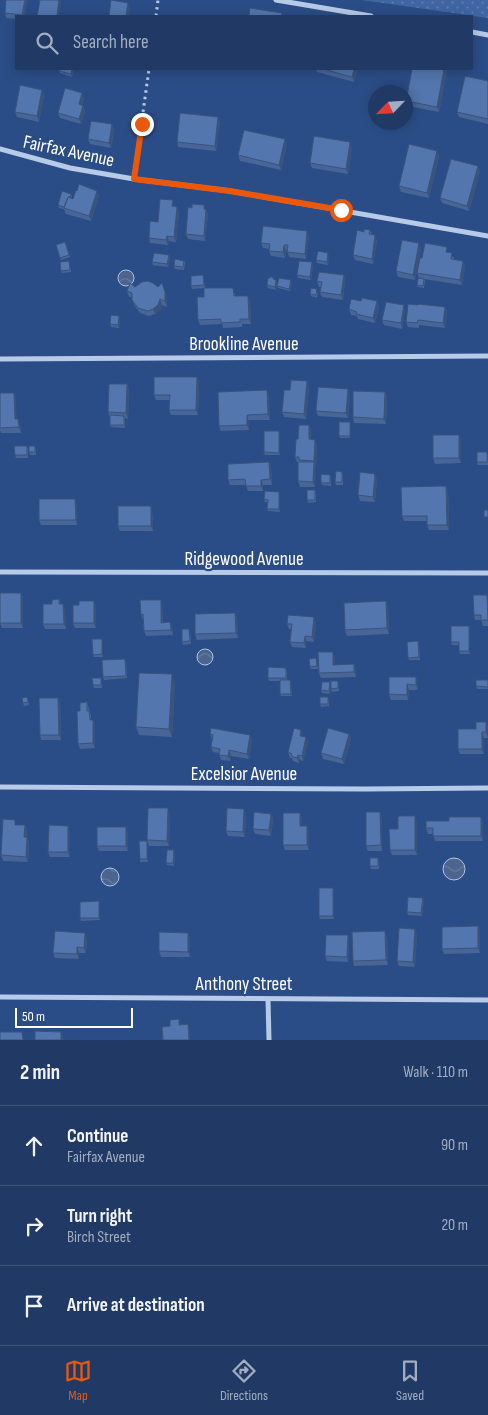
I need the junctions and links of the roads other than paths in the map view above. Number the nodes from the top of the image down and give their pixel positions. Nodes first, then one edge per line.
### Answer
1 (276, 0) edge
2 (365, 15) edge
3 (473, 32) edge
4 (488, 35) edge
5 (0, 149) edge
6 (488, 236) edge
7 (488, 356) edge
8 (0, 359) edge
9 (0, 572) edge
10 (488, 573) edge
11 (0, 787) edge
12 (488, 788) edge
13 (0, 997) edge
14 (268, 999) junction
15 (488, 1000) edge
16 (269, 1040) edge

1 - 2 street
3 - 4 street
5 - 6 street, Fairfax Avenue
7 - 8 street, Brookline Avenue
9 - 10 street, Ridgewood Avenue
11 - 12 street, Excelsior Avenue
13 - 14 street, Anthony Street
14 - 15 street, Anthony Street
14 - 16 street

